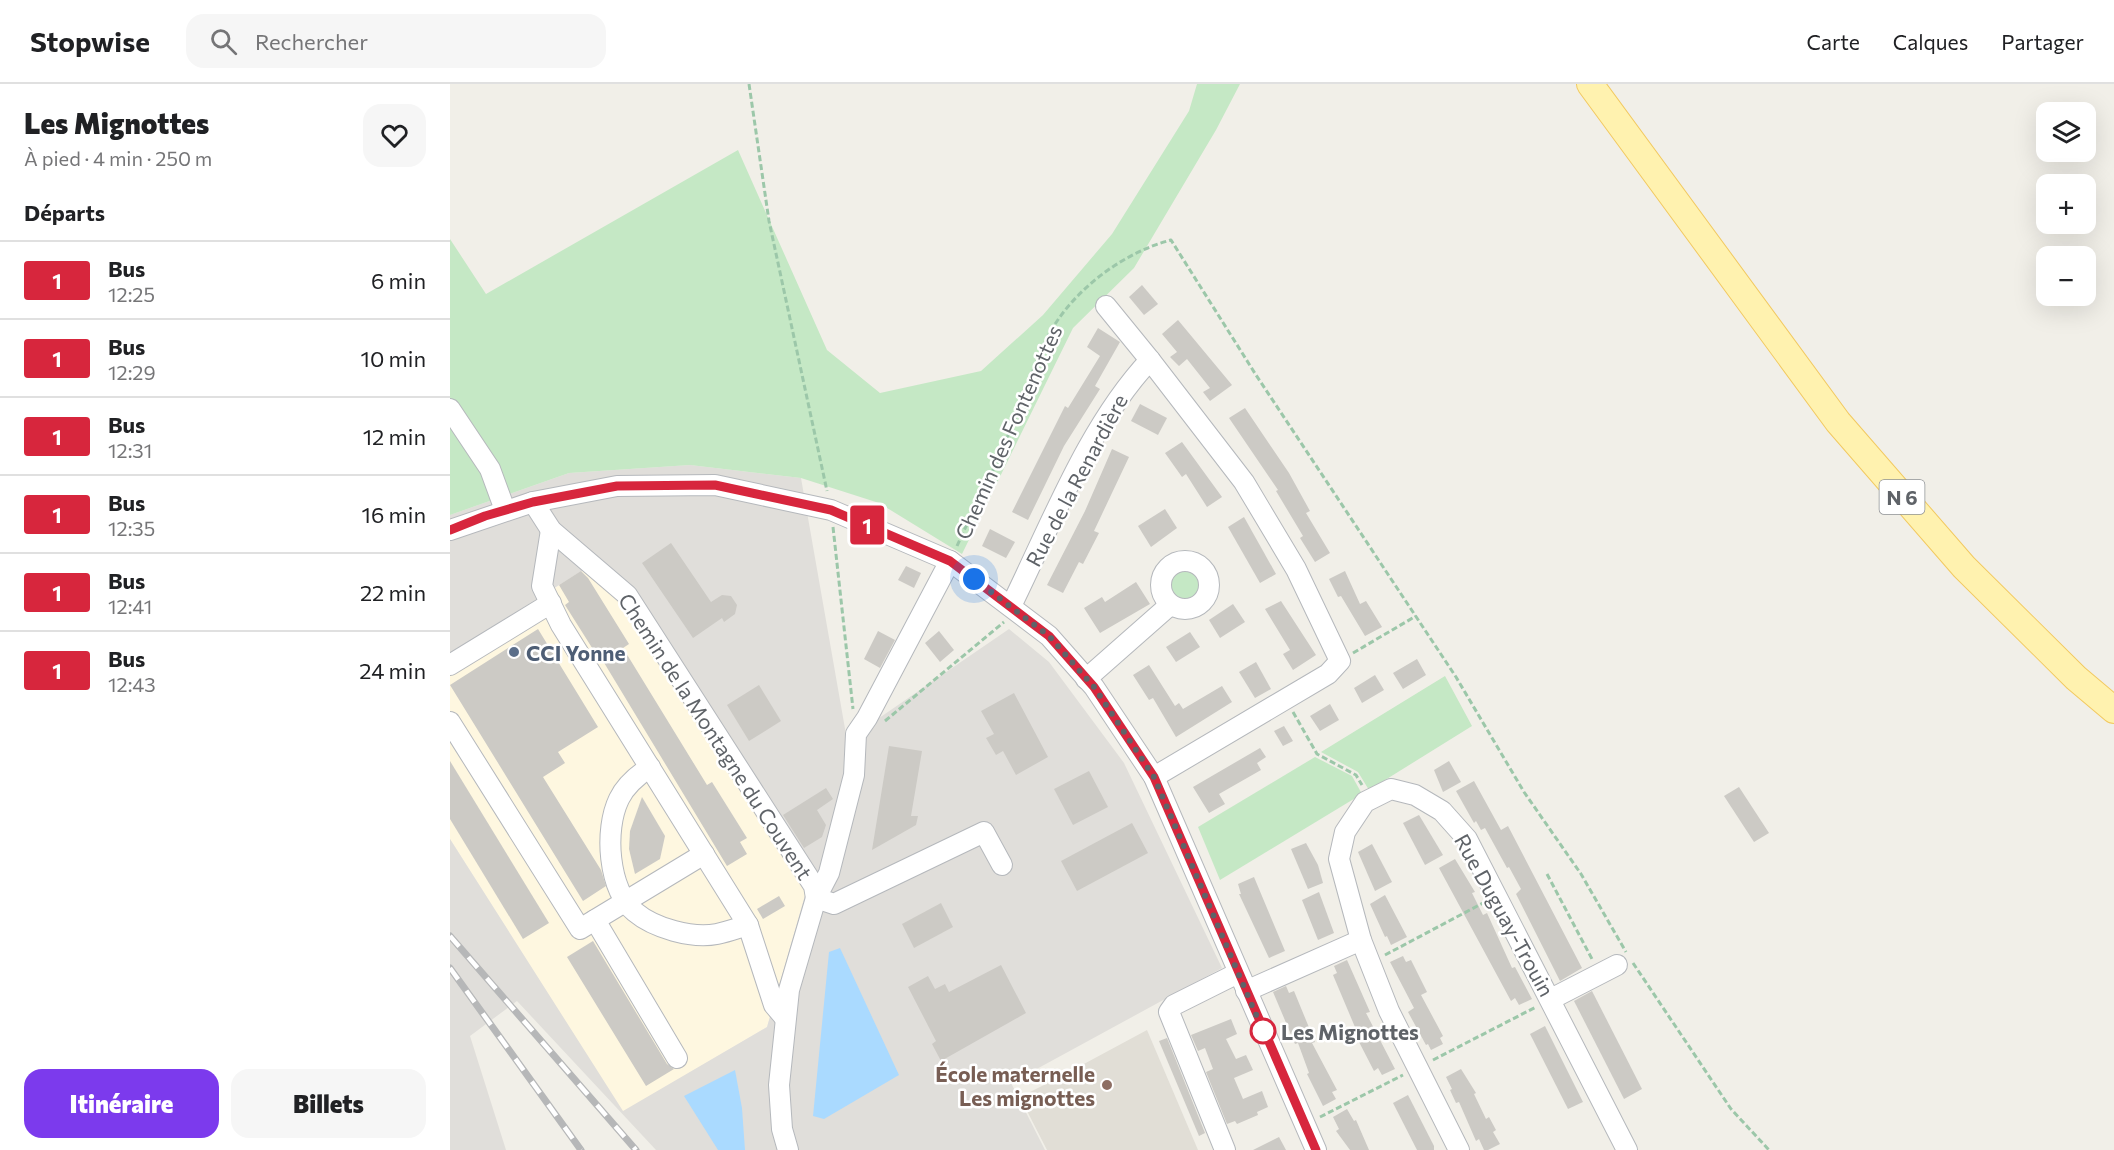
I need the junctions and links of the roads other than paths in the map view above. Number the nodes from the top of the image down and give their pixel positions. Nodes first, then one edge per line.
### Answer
1 (1590, 84) edge
2 (1106, 306) dead end
3 (1150, 360) junction
4 (450, 409) edge
5 (533, 502) junction
6 (505, 510) junction
7 (450, 530) edge
8 (551, 530) junction
9 (950, 561) junction
10 (551, 603) junction
11 (1170, 605) dead end
12 (1014, 609) junction
13 (450, 665) edge
14 (1086, 679) junction
15 (2114, 710) edge
16 (450, 722) edge
17 (650, 767) junction
18 (1154, 777) junction
19 (704, 854) junction
20 (1002, 865) dead end
21 (816, 898) junction
22 (627, 901) junction
23 (595, 921) junction
24 (748, 925) junction
25 (1361, 940) junction
26 (1609, 970) road end
27 (1242, 982) junction
28 (1551, 999) junction
29 (785, 1018) junction
30 (677, 1058) dead end
31 (1622, 1148) edge
32 (788, 1150) edge
33 (1225, 1150) edge
34 (1316, 1150) edge
35 (1459, 1150) edge

1 - 15 main road, N 6
2 - 3 street
3 - 12 street, Rue de la Renardière
3 - 18 street
4 - 6 street
5 - 6 street
5 - 8 street, Chemin de la Montagne du Couvent
5 - 9 street
6 - 7 street
8 - 10 street
8 - 21 street, Chemin de la Montagne du Couvent
9 - 12 street
9 - 21 street, Chemin des Fontenottes
10 - 13 street
10 - 17 street
11 - 14 street
12 - 14 street
14 - 18 street
16 - 23 street
17 - 19 street
17 - 22 street
18 - 27 street
19 - 22 street
19 - 24 street
20 - 21 street
21 - 29 street
22 - 23 street
22 - 24 street
23 - 30 street
24 - 29 street
25 - 27 street
25 - 28 street, Rue Duguay-Trouin
25 - 35 street
26 - 28 street
27 - 33 street
27 - 34 street
28 - 31 street, Rue Duguay-Trouin
29 - 32 street

